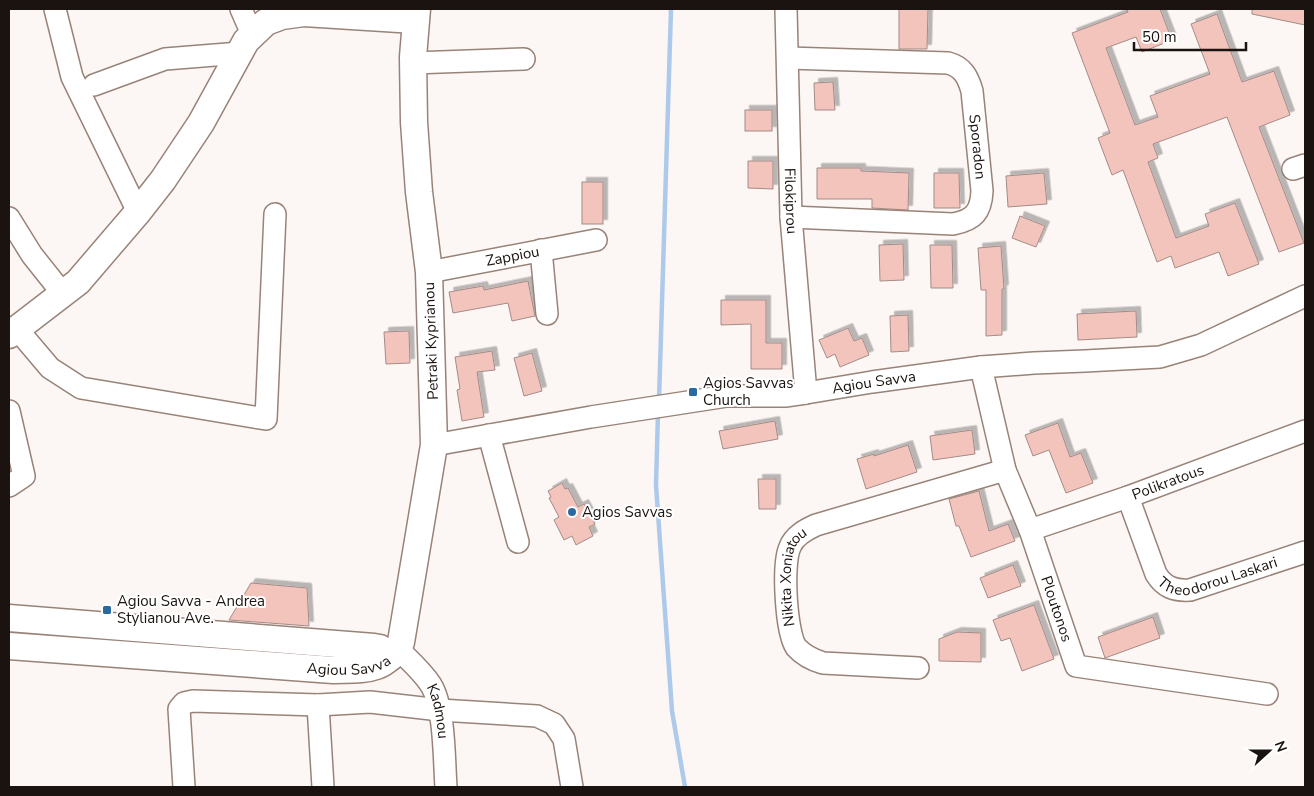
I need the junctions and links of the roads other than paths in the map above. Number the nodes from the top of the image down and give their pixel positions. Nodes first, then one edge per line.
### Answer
1 (55, 9) edge
2 (241, 9) edge
3 (786, 9) edge
4 (416, 14) edge
5 (246, 44) junction
6 (788, 58) junction
7 (524, 59) dead end
8 (413, 63) junction
9 (94, 85) dead end
10 (138, 212) junction
11 (275, 214) dead end
12 (791, 217) junction
13 (9, 218) edge
14 (596, 240) dead end
15 (542, 250) junction
16 (429, 272) junction
17 (63, 294) junction
18 (1305, 296) edge
19 (547, 314) dead end
20 (13, 332) edge
21 (981, 367) junction
22 (806, 393) junction
23 (9, 411) edge
24 (1305, 431) edge
25 (489, 435) junction
26 (434, 445) junction
27 (1005, 470) junction
28 (9, 486) edge
29 (1128, 497) junction
30 (1030, 530) junction
31 (518, 542) dead end
32 (1305, 552) edge
33 (9, 618) edge
34 (9, 646) edge
35 (394, 652) junction
36 (918, 668) dead end
37 (1267, 694) dead end
38 (318, 705) junction
39 (440, 710) junction
40 (184, 787) edge
41 (323, 787) edge
42 (446, 787) edge
43 (572, 787) edge

1 - 10 street
2 - 5 street
3 - 6 street, Filokiprou
4 - 5 main road, Petraki Kyprianou
4 - 8 main road, Petraki Kyprianou
5 - 9 street
5 - 10 main road, Petraki Kyprianou
6 - 12 street, Filokiprou
6 - 12 street, Sporadon
7 - 8 street
8 - 16 main road, Petraki Kyprianou
10 - 17 main road, Petraki Kyprianou
11 - 20 street
12 - 22 street, Filokiprou
13 - 17 street
14 - 15 street, Zappiou
15 - 16 street, Zappiou
15 - 19 street
16 - 26 main road, Petraki Kyprianou
17 - 20 main road, Petraki Kyprianou
18 - 21 street, Agiou Savva
21 - 22 street, Agiou Savva
21 - 27 street, Ploutonos
22 - 25 street, Agiou Savva
23 - 28 street
24 - 29 street, Polikratous
25 - 26 street, Agiou Savva
25 - 31 street
26 - 35 main road, Petraki Kyprianou
27 - 30 street, Ploutonos
27 - 36 street, Nikita Xoniatou
29 - 30 street, Polikratous
29 - 32 street, Theodorou Laskari
30 - 37 street, Ploutonos
33 - 35 main road, Agiou Savva
34 - 35 main road, Agiou Savva
35 - 39 street, Kadmou
38 - 39 street
38 - 40 street
38 - 41 street
39 - 42 street, Kadmou
39 - 43 street

